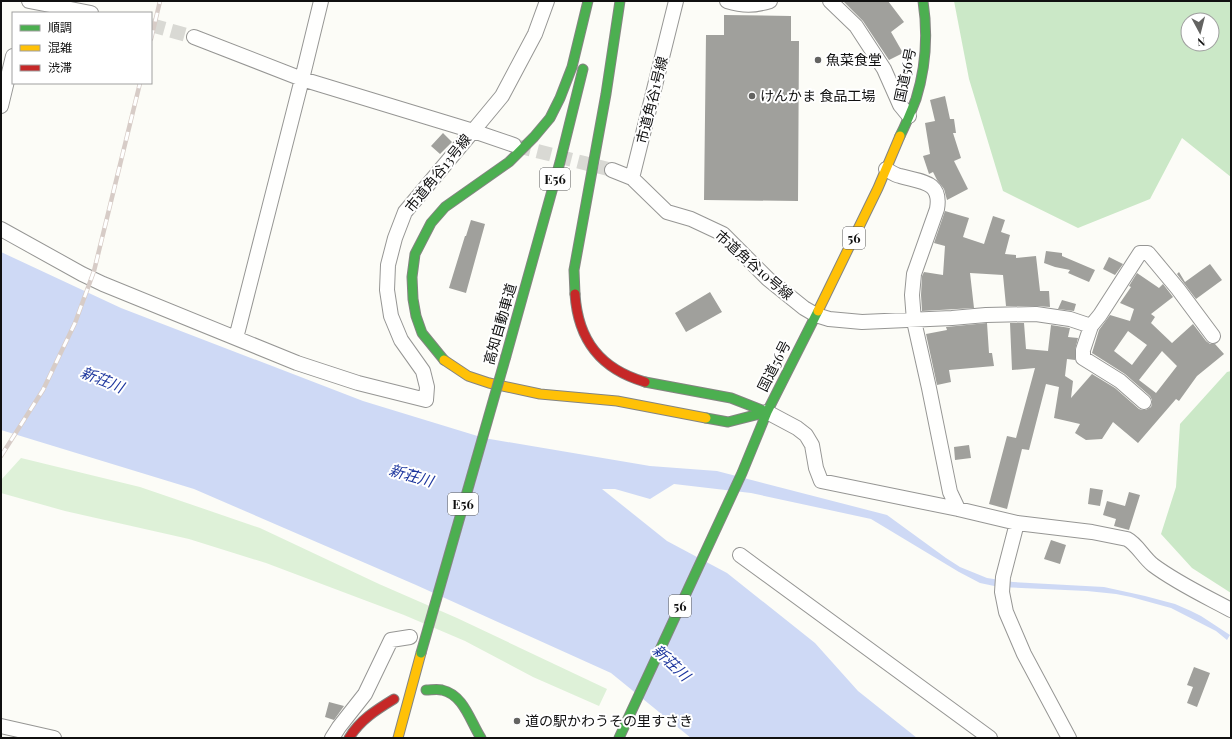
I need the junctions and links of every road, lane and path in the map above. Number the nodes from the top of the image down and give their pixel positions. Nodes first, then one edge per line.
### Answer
1 (28, 1) edge
2 (320, 1) edge
3 (547, 1) edge
4 (588, 1) edge
5 (620, 1) edge
6 (676, 1) edge
7 (727, 1) edge
8 (770, 1) edge
9 (830, 1) edge
10 (923, 1) edge
11 (23, 12) edge
12 (86, 12) edge
13 (194, 37) tunnel mouth
14 (12, 60) edge
15 (585, 62) dead end
16 (302, 79) junction
17 (1, 106) edge
18 (909, 116) junction
19 (473, 131) junction
20 (514, 145) tunnel mouth
21 (886, 169) junction
22 (612, 170) tunnel mouth
23 (632, 178) junction
24 (1, 229) edge
25 (816, 315) junction
26 (914, 321) junction
27 (1091, 326) junction
28 (1213, 336) dead end
29 (236, 338) junction
30 (1144, 402) dead end
31 (767, 412) junction
32 (958, 509) junction
33 (1017, 523) junction
34 (740, 555) dead end
35 (1231, 610) edge
36 (410, 637) dead end
37 (426, 690) dead end
38 (394, 698) dead end
39 (1, 726) edge
40 (54, 738) edge
41 (332, 738) edge
42 (349, 738) edge
43 (398, 738) edge
44 (481, 738) edge
45 (619, 738) edge
46 (990, 738) edge
47 (1069, 738) edge

1 - 11 street
1 - 12 street
2 - 16 street
3 - 19 street
4 - 31 highway
5 - 31 highway
6 - 23 street, 市道角谷1号線
7 - 8 street
9 - 18 street
10 - 18 highway, 国道56号 / 56
13 - 16 street, 市道角谷13号線
14 - 17 street
15 - 43 highway, 高知自動車道 / E56, bridge
16 - 19 street, 市道角谷13号線
16 - 29 street
18 - 21 highway, 国道56号 / 56
19 - 20 street
19 - 29 street, 市道角谷13号線
21 - 25 highway, 国道56号 / 56
21 - 26 street
22 - 23 street
23 - 25 street, 市道角谷10号線
24 - 29 street
25 - 26 street, 市道角谷10号線
25 - 31 highway, 国道56号 / 56
26 - 27 street, 市道角谷10号線
26 - 32 street
27 - 28 street
27 - 30 street
31 - 32 street
31 - 45 highway, 国道56号 / 56
32 - 33 street
33 - 35 street
33 - 47 street
34 - 46 street
36 - 41 street
37 - 44 highway
38 - 42 highway
39 - 40 street

